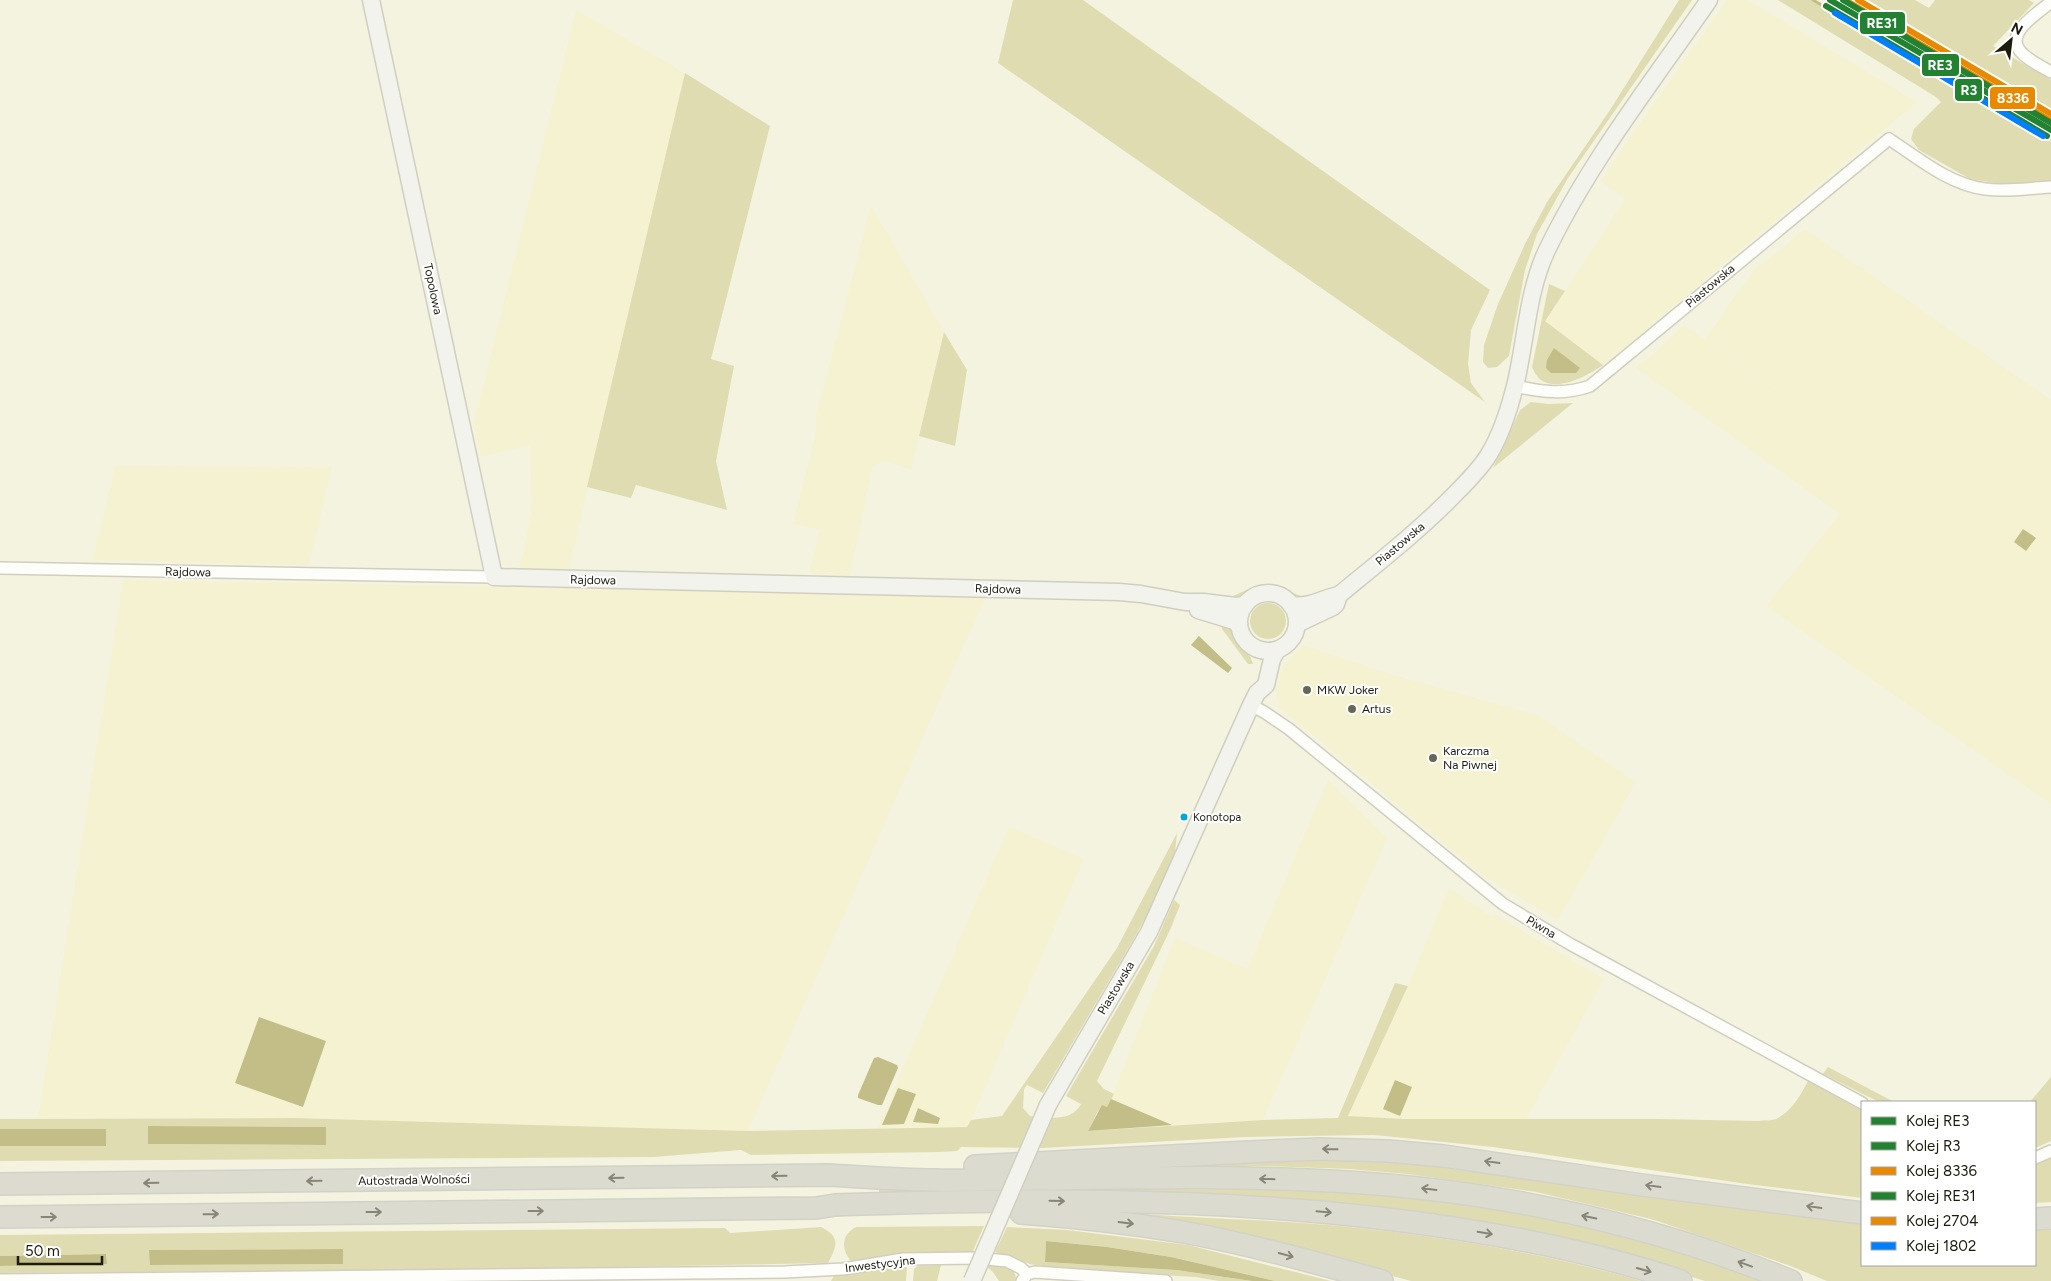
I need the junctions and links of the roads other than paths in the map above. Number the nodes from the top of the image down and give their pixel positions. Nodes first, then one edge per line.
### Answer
1 (371, 0) edge
2 (1709, 0) edge
3 (2051, 2) edge
4 (2051, 72) edge
5 (2051, 186) edge
6 (1515, 386) junction
7 (0, 568) edge
8 (494, 577) junction
9 (1339, 595) junction
10 (1185, 602) junction
11 (1245, 604) junction
12 (1291, 606) junction
13 (1297, 624) junction
14 (1239, 625) junction
15 (1256, 649) junction
16 (1277, 650) junction
17 (1254, 699) junction
18 (1861, 1102) edge
19 (2051, 1151) edge
20 (2036, 1158) edge
21 (828, 1175) junction
22 (0, 1184) edge
23 (816, 1208) junction
24 (1861, 1213) edge
25 (0, 1217) edge
26 (2051, 1218) edge
27 (2036, 1219) edge
28 (1025, 1278) edge
29 (0, 1280) edge
30 (972, 1281) edge
31 (1166, 1281) edge
32 (1382, 1281) edge
33 (1681, 1281) edge
34 (1790, 1281) edge

1 - 8 street, Topolowa
2 - 6 street, Piastowska
3 - 4 street
5 - 6 street, Piastowska
6 - 9 street, Piastowska
7 - 8 street, Rajdowa
8 - 10 street, Rajdowa
9 - 12 street, Piastowska
9 - 13 street, Piastowska
10 - 11 street, Rajdowa
10 - 14 street, Rajdowa
11 - 12 street
11 - 14 street
12 - 13 street
13 - 16 street
14 - 15 street
15 - 16 street
15 - 17 street, Piastowska
16 - 17 street, Piastowska
17 - 18 street, Piwna
17 - 30 street, Piastowska, bridge
19 - 20 street
21 -> 22 highway, Autostrada Wolności
24 -> 21 highway
34 -> 21 highway
25 -> 23 highway
23 -> 32 highway
23 -> 33 highway
26 - 27 highway
28 - 29 street, Inwestycyjna
28 - 31 street

